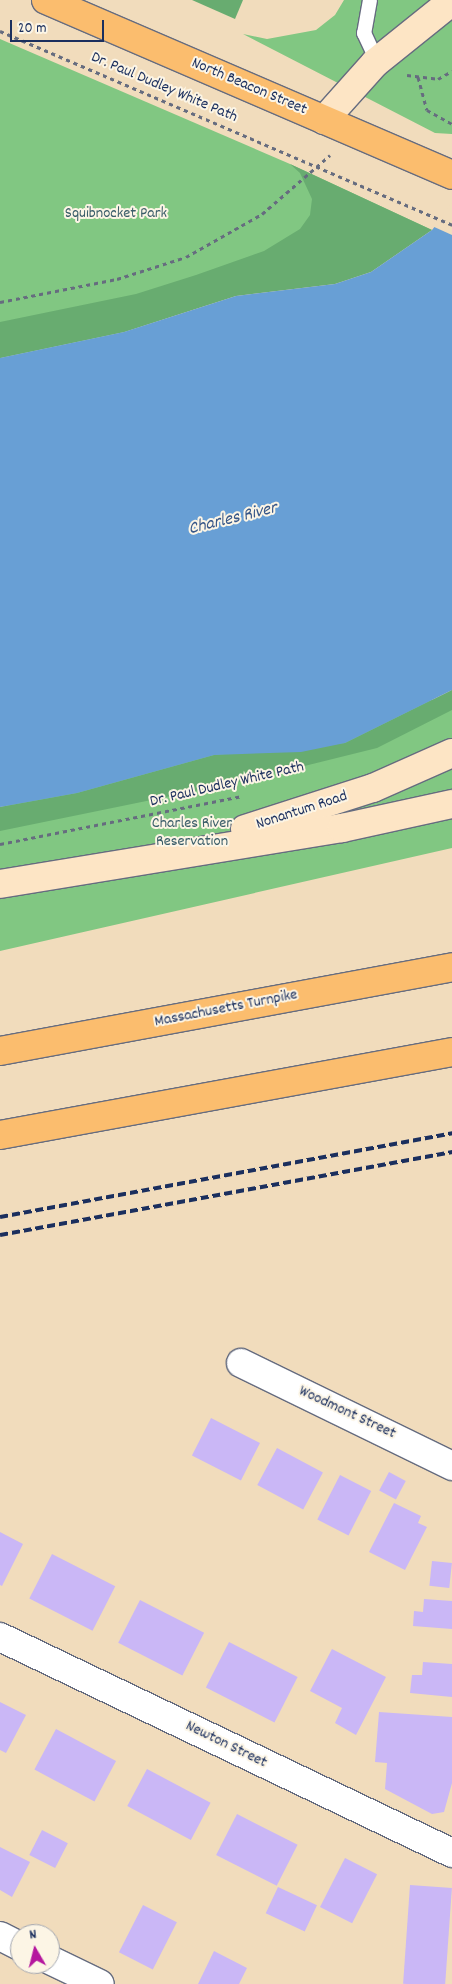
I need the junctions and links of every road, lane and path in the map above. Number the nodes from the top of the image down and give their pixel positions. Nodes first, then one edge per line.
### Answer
1 (46, 0) edge
2 (370, 0) edge
3 (452, 1) edge
4 (0, 31) edge
5 (377, 61) junction
6 (452, 71) edge
7 (408, 75) dead end
8 (418, 77) junction
9 (324, 120) junction
10 (452, 124) edge
11 (318, 167) junction
12 (452, 175) edge
13 (452, 225) edge
14 (0, 302) edge
15 (452, 753) edge
16 (248, 794) dead end
17 (452, 804) edge
18 (0, 844) edge
19 (148, 858) junction
20 (0, 884) edge
21 (452, 967) edge
22 (0, 1051) edge
23 (452, 1052) edge
24 (0, 1135) edge
25 (241, 1363) dead end
26 (452, 1466) edge
27 (0, 1637) edge
28 (452, 1853) edge
29 (60, 1965) edge
30 (100, 1984) edge

1 - 9 main road, North Beacon Street
2 - 5 lane
3 - 5 main road
4 - 11 path, Dr. Paul Dudley White Path
5 - 9 main road
6 - 8 path
7 - 8 path
8 - 10 path
9 - 12 main road, North Beacon Street
11 - 13 path
11 - 14 path
15 - 19 main road, Nonantum Road
16 - 18 path, Dr. Paul Dudley White Path
17 - 19 main road, Nonantum Road
19 - 20 main road, Nonantum Road
21 - 22 main road, Massachusetts Turnpike
23 - 24 main road
25 - 26 street, Woodmont Street
27 - 28 street, Newton Street
29 - 30 street

